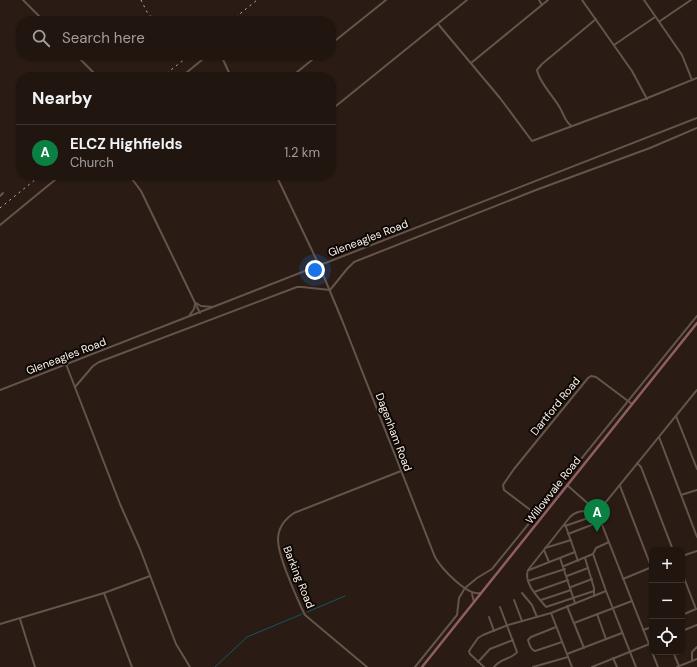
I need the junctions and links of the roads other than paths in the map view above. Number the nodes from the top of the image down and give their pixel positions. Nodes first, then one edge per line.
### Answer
1 (23, 0) edge
2 (386, 0) edge
3 (467, 0) edge
4 (538, 0) edge
5 (548, 0) edge
6 (582, 0) edge
7 (644, 0) edge
8 (691, 0) edge
9 (542, 4) junction
10 (39, 16) edge
11 (655, 17) junction
12 (596, 19) junction
13 (660, 21) junction
14 (438, 24) junction
15 (336, 40) edge
16 (614, 45) junction
17 (81, 60) edge
18 (202, 60) edge
19 (223, 60) edge
20 (312, 60) edge
21 (471, 63) junction
22 (93, 72) edge
23 (187, 72) edge
24 (229, 72) edge
25 (297, 72) edge
26 (697, 78) edge
27 (692, 80) junction
28 (647, 98) junction
29 (336, 106) edge
30 (697, 118) edge
31 (572, 126) junction
32 (697, 128) edge
33 (55, 180) edge
34 (133, 180) edge
35 (278, 180) edge
36 (3, 193) dead end
37 (0, 196) edge
38 (0, 225) edge
39 (319, 265) junction
40 (330, 290) junction
41 (195, 302) junction
42 (214, 307) junction
43 (200, 313) junction
44 (697, 316) edge
45 (187, 318) junction
46 (697, 323) edge
47 (66, 364) junction
48 (75, 387) junction
49 (0, 390) edge
50 (697, 390) edge
51 (628, 402) junction
52 (632, 404) junction
53 (676, 416) junction
54 (659, 437) junction
55 (637, 463) junction
56 (697, 469) edge
57 (401, 471) junction
58 (567, 485) junction
59 (620, 486) junction
60 (697, 490) edge
61 (681, 496) junction
62 (597, 513) junction
63 (537, 515) junction
64 (592, 516) junction
65 (565, 525) junction
66 (568, 534) junction
67 (697, 537) edge
68 (571, 540) junction
69 (609, 542) junction
70 (672, 547) edge
71 (545, 549) junction
72 (697, 551) edge
73 (575, 552) junction
74 (593, 554) junction
75 (685, 555) edge
76 (560, 558) junction
77 (585, 558) junction
78 (649, 560) edge
79 (578, 561) junction
80 (549, 562) junction
81 (564, 568) junction
82 (588, 568) junction
83 (649, 569) edge
84 (528, 570) junction
85 (150, 576) junction
86 (567, 576) junction
87 (592, 579) junction
88 (623, 579) junction
89 (568, 580) junction
90 (528, 581) junction
91 (685, 581) edge
92 (465, 588) junction
93 (571, 588) junction
94 (594, 591) junction
95 (606, 591) junction
96 (534, 592) junction
97 (104, 593) junction
98 (471, 593) junction
99 (480, 593) junction
100 (522, 593) dead end
101 (594, 596) junction
102 (574, 598) junction
103 (514, 600) dead end
104 (541, 600) junction
105 (632, 601) junction
106 (474, 602) junction
107 (575, 603) junction
108 (568, 606) junction
109 (500, 607) dead end
110 (613, 608) junction
111 (696, 609) edge
112 (551, 613) junction
113 (597, 614) junction
114 (685, 614) edge
115 (489, 617) dead end
116 (537, 617) junction
117 (20, 618) junction
118 (522, 621) junction
119 (574, 623) junction
120 (0, 624) edge
121 (508, 625) junction
122 (697, 625) edge
123 (556, 627) junction
124 (649, 628) edge
125 (494, 630) junction
126 (643, 630) junction
127 (685, 630) edge
128 (622, 632) junction
129 (606, 639) junction
130 (514, 640) junction
131 (562, 642) junction
132 (649, 644) joint
133 (697, 647) edge
134 (584, 648) junction
135 (631, 652) junction
136 (568, 655) junction
137 (653, 655) edge
138 (674, 655) edge
139 (613, 658) junction
140 (697, 659) edge
141 (692, 661) junction
142 (478, 662) junction
143 (34, 667) edge
144 (132, 667) edge
145 (190, 667) edge
146 (367, 667) edge
147 (415, 667) edge
148 (422, 667) edge
149 (484, 667) edge
150 (494, 667) edge
151 (533, 667) edge
152 (572, 667) edge
153 (592, 667) edge
154 (617, 667) edge
155 (636, 667) edge
156 (658, 667) edge
157 (679, 667) edge

1 - 10 street
2 - 15 street
3 - 14 street
4 - 9 street
5 - 9 street
6 - 12 street
7 - 11 street
8 - 13 street
9 - 21 street
11 - 13 street
11 - 16 street
12 - 16 street
12 - 31 street
13 - 27 street
14 - 21 street
14 - 29 street
16 - 28 street
17 - 22 street
18 - 23 street
19 - 24 street
20 - 25 street
21 - 31 street
26 - 27 street
27 - 28 street
28 - 31 street
30 - 39 street, Gleneagles Road
32 - 40 street
33 - 38 street
34 - 41 street
35 - 39 street, Dagenham Road
36 - 37 street
39 - 40 street, Dagenham Road
39 - 42 street, Gleneagles Road
40 - 48 street
40 - 57 street, Dagenham Road
41 - 42 street
41 - 43 street
41 - 45 street
42 - 43 street, Gleneagles Road
43 - 45 street, Gleneagles Road
44 - 51 street
45 - 47 street, Gleneagles Road
46 - 52 main road, Willowvale Road
47 - 48 street
47 - 49 street, Gleneagles Road
48 - 85 street
50 - 53 street
51 - 52 street, Dartford Road
51 - 63 street
51 - 63 street, Dartford Road
52 - 58 main road, Willowvale Road
53 - 54 street
53 - 56 street
54 - 55 street
54 - 61 street
55 - 59 street
55 - 70 street
57 - 92 street, Dagenham Road
57 - 146 street, Barking Road
58 - 62 street
58 - 99 main road, Willowvale Road
59 - 62 street
59 - 78 street
60 - 61 street
61 - 67 street
62 - 64 street
62 - 69 street
63 - 92 street
64 - 65 street
64 - 65 street
64 - 66 street
65 - 66 street
65 - 71 street
66 - 68 street
68 - 71 street
68 - 73 street
69 - 74 street
69 - 88 street
71 - 80 street
71 - 84 street
72 - 75 street
73 - 76 street
73 - 79 street
74 - 77 street
74 - 95 street
76 - 80 street
76 - 81 street
77 - 79 street
77 - 82 street
79 - 81 street
80 - 84 street
81 - 86 street
81 - 90 street
82 - 86 street
82 - 87 street
83 - 88 street
84 - 90 street
85 - 97 street
85 - 145 street
86 - 89 street
87 - 93 street
87 - 94 street
88 - 105 street
89 - 93 street
89 - 96 street
90 - 96 street
91 - 111 street
92 - 98 street, Dagenham Road
92 - 147 street
93 - 102 street
93 - 104 street
94 - 101 street
94 - 102 street
95 - 101 street
95 - 110 street
96 - 104 street
97 - 117 street
97 - 144 street
98 - 99 street
98 - 106 street
99 - 106 main road, Willowvale Road
100 - 116 street
101 - 107 street
102 - 104 street
102 - 107 street
103 - 118 street
105 - 110 street
105 - 126 street
106 - 148 main road, Willowvale Road
107 - 108 street
108 - 112 street
108 - 119 street
109 - 121 street
110 - 113 street
110 - 128 street
111 - 114 street
112 - 116 street
112 - 123 street
113 - 119 street
113 - 129 street
115 - 125 street
116 - 118 street
117 - 120 street
117 - 143 street
118 - 121 street
119 - 134 street
121 - 125 street
121 - 130 street
122 - 127 street
123 - 131 street
123 - 131 street
124 - 126 street
125 - 142 street
126 - 132 street
128 - 129 street
128 - 135 street
129 - 134 street
130 - 142 street
130 - 150 street
131 - 136 street
132 - 135 street
133 - 141 street
134 - 136 street
135 - 139 street
135 - 155 street
136 - 151 street
136 - 152 street
137 - 156 street
138 - 157 street
139 - 153 street
139 - 154 street
140 - 141 street
141 - 157 street
142 - 149 street

